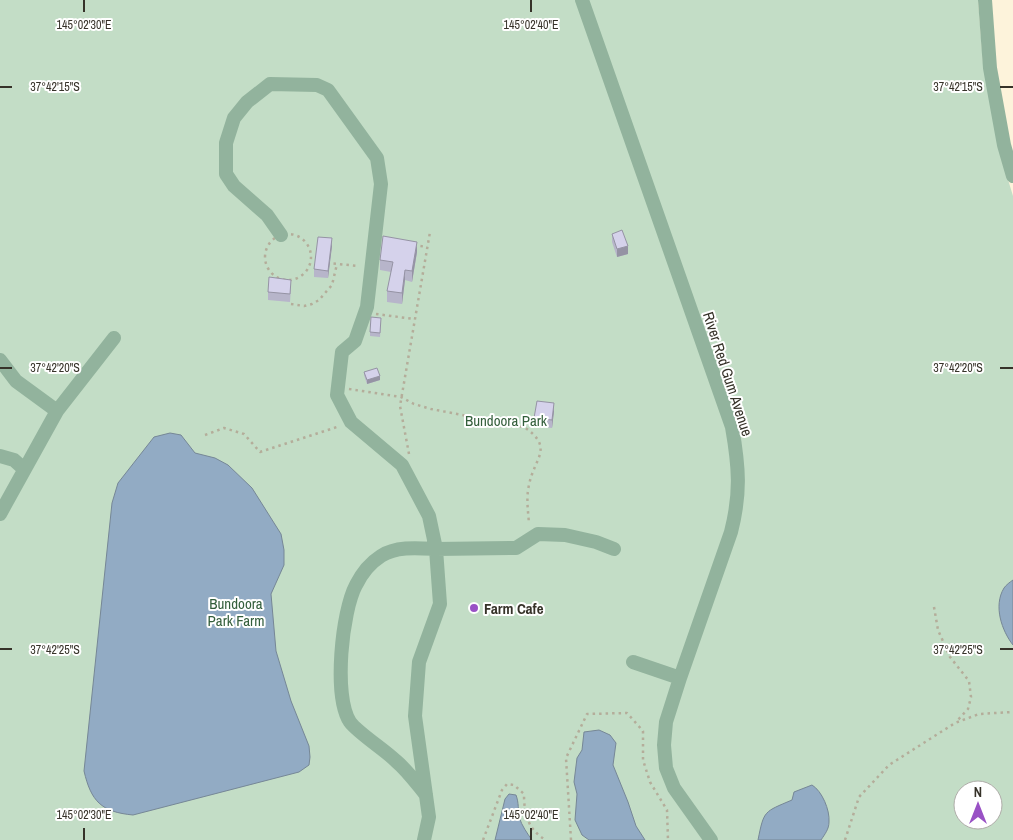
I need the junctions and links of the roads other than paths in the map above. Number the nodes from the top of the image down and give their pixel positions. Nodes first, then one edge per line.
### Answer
1 (582, 0) edge
2 (985, 0) edge
3 (1013, 176) edge
4 (280, 235) road end
5 (114, 338) dead end
6 (0, 360) edge
7 (57, 411) junction
8 (0, 456) edge
9 (24, 469) junction
10 (0, 514) edge
11 (436, 549) junction
12 (614, 549) dead end
13 (634, 662) dead end
14 (680, 678) junction
15 (426, 795) junction
16 (424, 840) edge
17 (711, 840) edge

1 - 14 street, River Red Gum Avenue
2 - 3 street
4 - 11 street
5 - 7 street
6 - 7 street
7 - 9 street
8 - 9 street
9 - 10 street
11 - 12 street
11 - 15 street
11 - 15 street
13 - 14 street
14 - 17 street, River Red Gum Avenue
15 - 16 street

